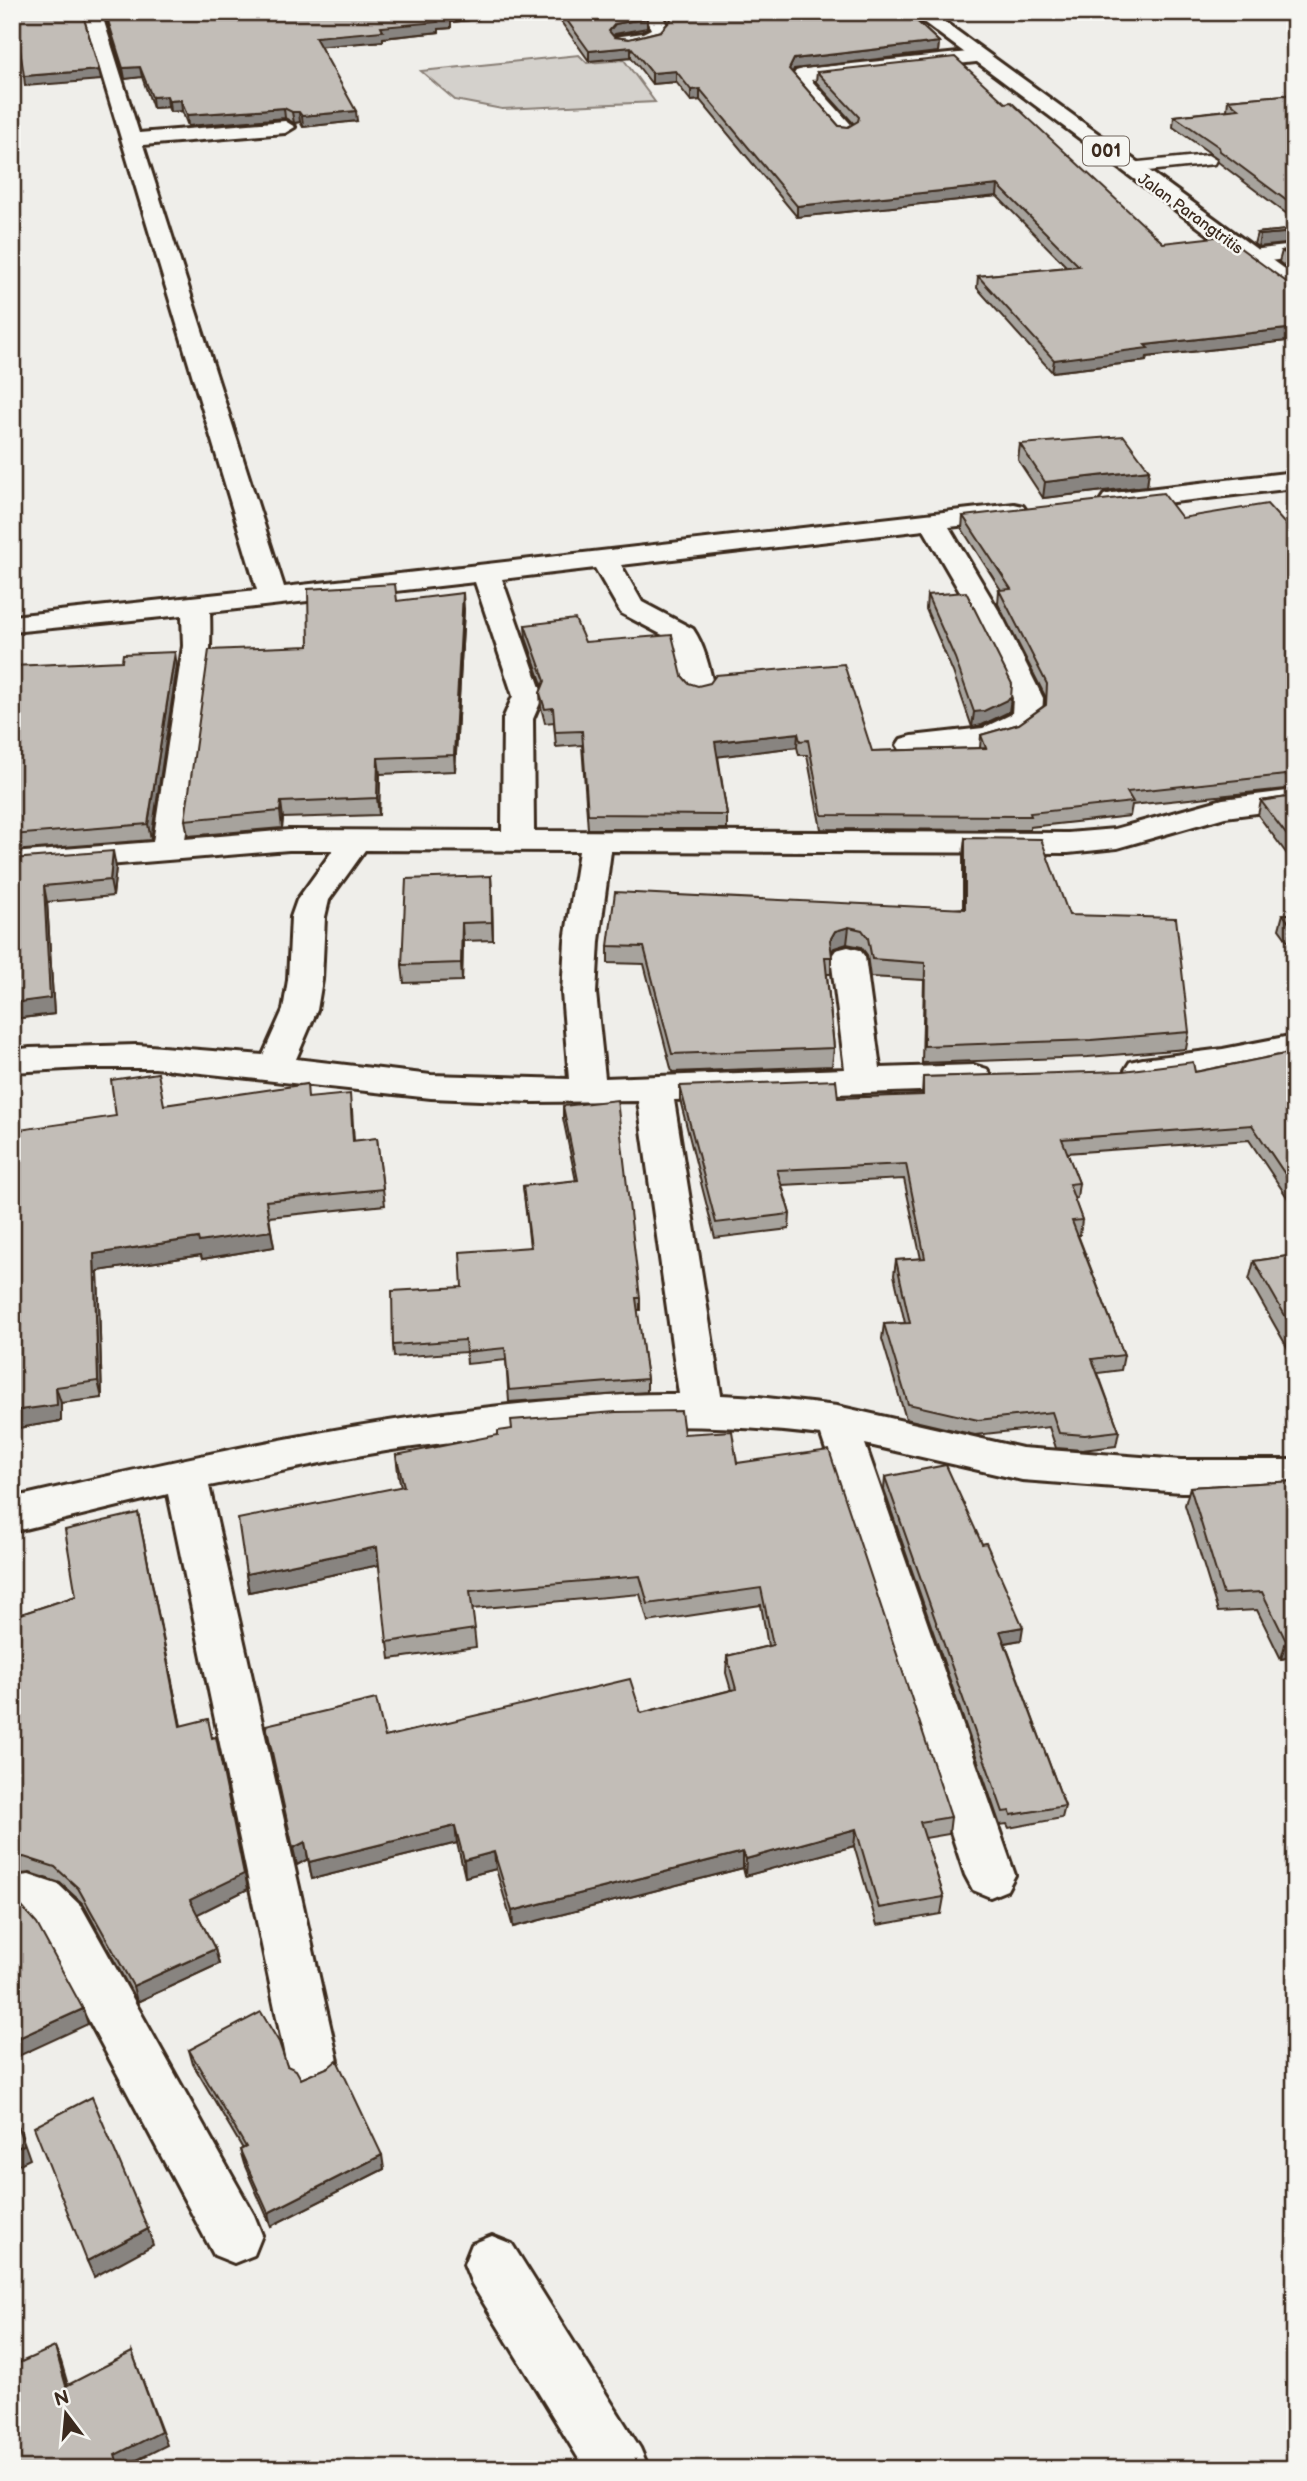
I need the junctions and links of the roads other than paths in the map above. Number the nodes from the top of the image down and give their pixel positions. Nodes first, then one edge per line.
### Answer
1 (658, 12) edge
2 (919, 12) edge
3 (100, 15) edge
4 (621, 41) edge
5 (978, 57) junction
6 (285, 127) edge
7 (846, 130) edge
8 (132, 140) junction
9 (1208, 160) edge
10 (1129, 168) junction
11 (1295, 251) edge
12 (1251, 256) junction
13 (1295, 288) edge
14 (1295, 480) edge
15 (1096, 502) edge
16 (1041, 509) edge
17 (932, 521) junction
18 (604, 560) junction
19 (486, 573) junction
20 (273, 597) junction
21 (195, 606) junction
22 (12, 624) edge
23 (699, 688) edge
24 (912, 745) dead end
25 (1295, 799) edge
26 (357, 839) junction
27 (518, 840) junction
28 (596, 841) junction
29 (168, 849) junction
30 (12, 863) edge
31 (848, 957) dead end
32 (1295, 1046) edge
33 (12, 1061) edge
34 (274, 1070) junction
35 (1107, 1072) edge
36 (1000, 1077) edge
37 (864, 1079) junction
38 (654, 1087) junction
39 (588, 1089) junction
40 (702, 1409) junction
41 (837, 1422) junction
42 (185, 1474) junction
43 (1295, 1476) edge
44 (12, 1516) edge
45 (990, 1875) dead end
46 (12, 1899) edge
47 (312, 2061) dead end
48 (233, 2235) dead end
49 (492, 2264) dead end
50 (619, 2469) edge

1 - 4 street
2 - 5 street, Jalan Parangtritis / 001
3 - 8 street
5 - 7 street
5 - 10 street, Jalan Parangtritis / 001
6 - 8 street
8 - 20 street
9 - 10 lane
10 - 12 street, Jalan Parangtritis / 001
11 - 12 street
12 - 13 street, Jalan Parangtritis / 001
14 - 15 street
16 - 17 street
17 - 18 street
17 - 24 street
18 - 19 street
18 - 23 street
19 - 20 street
19 - 27 street
20 - 21 street
21 - 22 street
21 - 29 street
25 - 28 street
26 - 27 street
26 - 29 street
26 - 34 street
27 - 28 street
28 - 39 street
29 - 30 street
31 - 37 street
32 - 35 street
33 - 34 street
34 - 39 street
36 - 37 street
37 - 38 street
38 - 39 street
38 - 40 street
40 - 41 street
40 - 42 street
41 - 43 street
41 - 45 street
42 - 44 street
42 - 47 street
46 - 48 street
49 - 50 street

